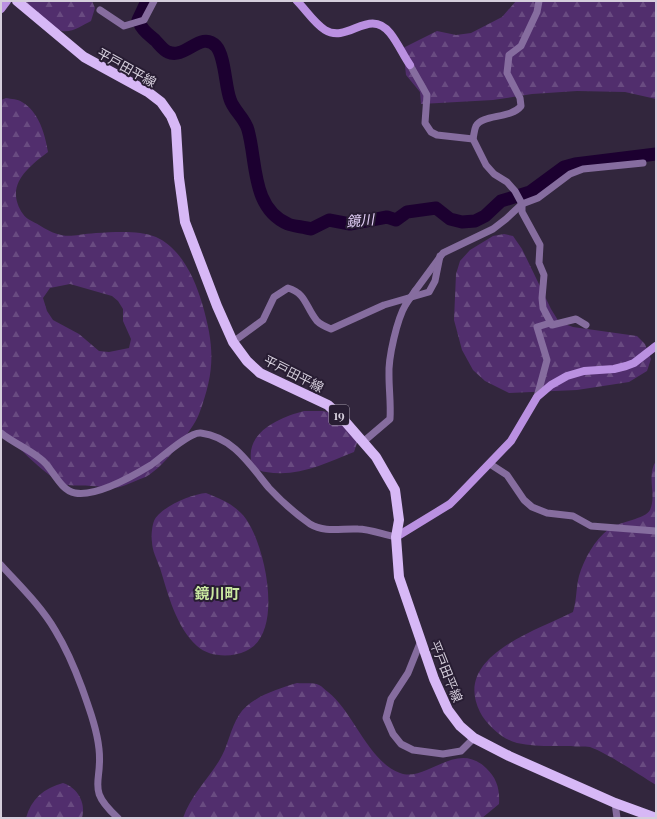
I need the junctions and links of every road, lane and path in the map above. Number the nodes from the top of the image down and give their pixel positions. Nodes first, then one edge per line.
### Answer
1 (7, 1) edge
2 (17, 1) edge
3 (154, 1) edge
4 (297, 1) edge
5 (539, 1) edge
6 (1, 9) edge
7 (100, 10) dead end
8 (410, 65) joint
9 (473, 139) junction
10 (643, 163) dead end
11 (522, 204) junction
12 (440, 256) junction
13 (550, 323) junction
14 (586, 326) dead end
15 (234, 342) junction
16 (656, 346) edge
17 (537, 397) junction
18 (1, 433) edge
19 (363, 442) junction
20 (490, 464) junction
21 (656, 531) edge
22 (396, 537) junction
23 (1, 565) edge
24 (420, 643) junction
25 (474, 738) junction
26 (615, 803) junction
27 (118, 818) edge
28 (617, 818) edge
29 (656, 818) edge

1 - 6 street
2 - 15 main road, 平戸田平線 / 19
3 - 7 street
4 - 8 street
5 - 9 street
8 - 9 street
9 - 11 street
10 - 11 street
11 - 12 street
11 - 13 street
12 - 15 street
12 - 19 street, bridge
13 - 14 street
13 - 17 street
15 - 19 main road, 平戸田平線 / 19
16 - 17 street
17 - 20 street
18 - 22 street
19 - 22 main road, 平戸田平線 / 19
20 - 21 street
20 - 22 street
22 - 24 main road, 平戸田平線 / 19
23 - 27 street
24 - 25 main road, 平戸田平線 / 19
24 - 25 street
25 - 26 main road, 平戸田平線 / 19
26 - 28 street
26 - 29 main road, 平戸田平線 / 19

